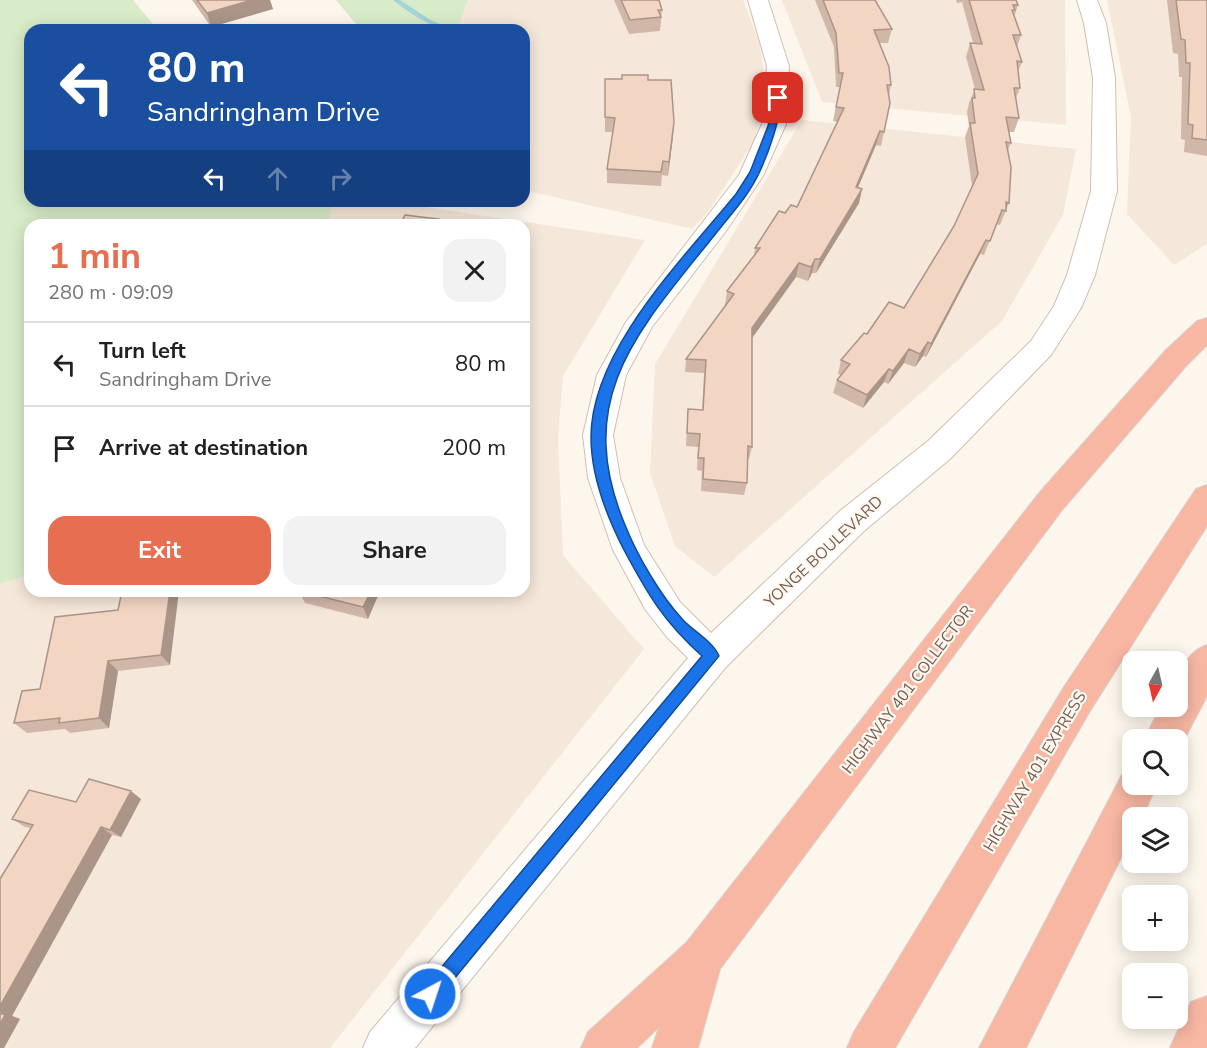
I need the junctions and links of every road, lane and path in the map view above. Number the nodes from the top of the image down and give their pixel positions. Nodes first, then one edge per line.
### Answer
1 (758, 0) edge
2 (1088, 0) edge
3 (1207, 328) edge
4 (1207, 498) edge
5 (712, 656) junction
6 (1207, 661) edge
7 (1169, 729) edge
8 (1132, 795) edge
9 (701, 958) junction
10 (1207, 1018) edge
11 (386, 1048) edge
12 (604, 1048) edge
13 (675, 1048) edge
14 (870, 1048) edge
15 (1002, 1048) edge
16 (1193, 1048) edge

1 - 5 street
2 - 5 street, YONGE BOULEVARD
3 - 9 highway, HIGHWAY 401 COLLECTOR
4 - 14 highway, HIGHWAY 401 EXPRESS
5 - 11 street, YONGE BOULEVARD
6 - 7 highway
8 - 15 highway
9 - 12 highway, HIGHWAY 401 COLLECTOR
9 - 13 highway
10 - 16 highway

